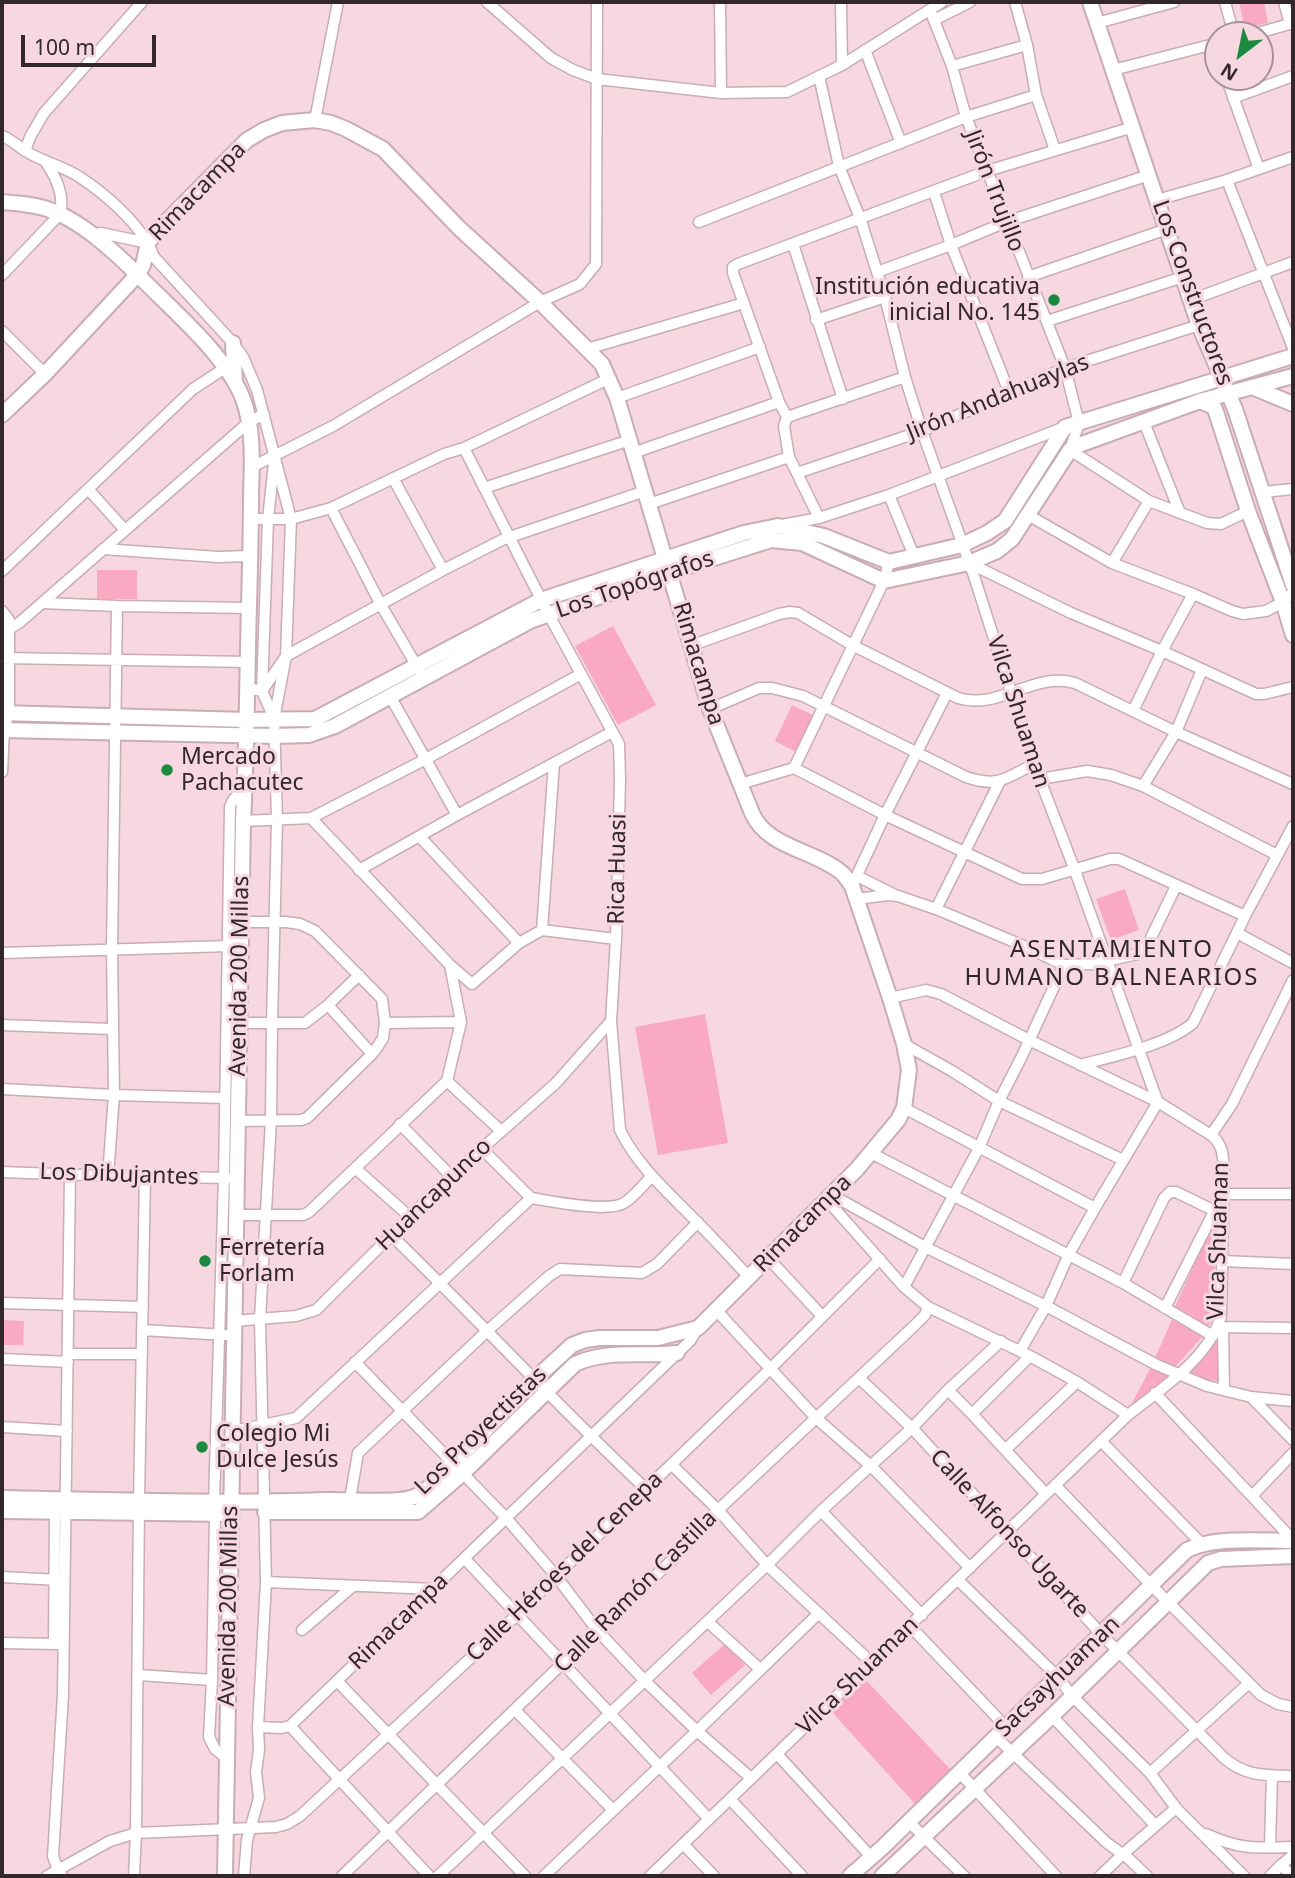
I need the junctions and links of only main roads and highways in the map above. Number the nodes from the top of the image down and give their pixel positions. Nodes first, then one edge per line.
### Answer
1 (1091, 10) edge
2 (2, 202) edge
3 (138, 275) junction
4 (233, 343) road end
5 (1293, 356) edge
6 (1293, 376) edge
7 (1223, 379) junction
8 (236, 384) junction
9 (1252, 387) junction
10 (1229, 393) junction
11 (1200, 401) junction
12 (1293, 404) edge
13 (2, 415) edge
14 (668, 565) junction
15 (1293, 585) edge
16 (1288, 597) edge
17 (1293, 635) edge
18 (420, 672) junction
19 (5, 713) edge
20 (246, 727) junction
21 (3, 730) edge
22 (698, 1328) joint
23 (677, 1353) road end
24 (457, 1469) junction
25 (2, 1498) edge
26 (62, 1508) junction
27 (222, 1508) junction
28 (2, 1511) edge
29 (1293, 1541) edge
30 (1293, 1556) edge
31 (225, 1876) edge
32 (850, 1876) edge
33 (882, 1876) edge

1 - 7 main road, Los Constructores
2 - 3 main road, Avenida 200 Millas
3 - 8 main road, Avenida 200 Millas
3 - 13 main road
3 - 14 main road, Rimacampa
4 - 8 main road
5 - 7 main road
6 - 9 main road
7 - 10 main road, Los Constructores
7 - 14 main road, Los Topógrafos
8 - 20 main road, Avenida 200 Millas
9 - 10 main road
9 - 12 main road
10 - 11 main road
10 - 15 main road, Los Constructores
11 - 14 main road, Los Topógrafos
11 - 16 main road, Los Constructores
14 - 18 main road, Los Topógrafos
14 - 18 main road, Los Topógrafos
14 - 22 main road, Rimacampa
16 - 17 main road, Los Constructores
18 - 20 main road, Los Topógrafos
18 - 20 main road, Los Topógrafos
19 - 20 main road, Los Topógrafos
20 - 21 main road, Los Topógrafos
20 - 27 main road, Avenida 200 Millas
22 - 24 main road, Los Proyectistas
23 - 24 main road
24 - 27 main road, Los Proyectistas
25 - 26 main road, Los Proyectistas
26 - 27 main road, Los Proyectistas
26 - 28 main road
27 - 31 main road, Avenida 200 Millas
29 - 32 main road, Sacsayhuaman
30 - 33 main road

